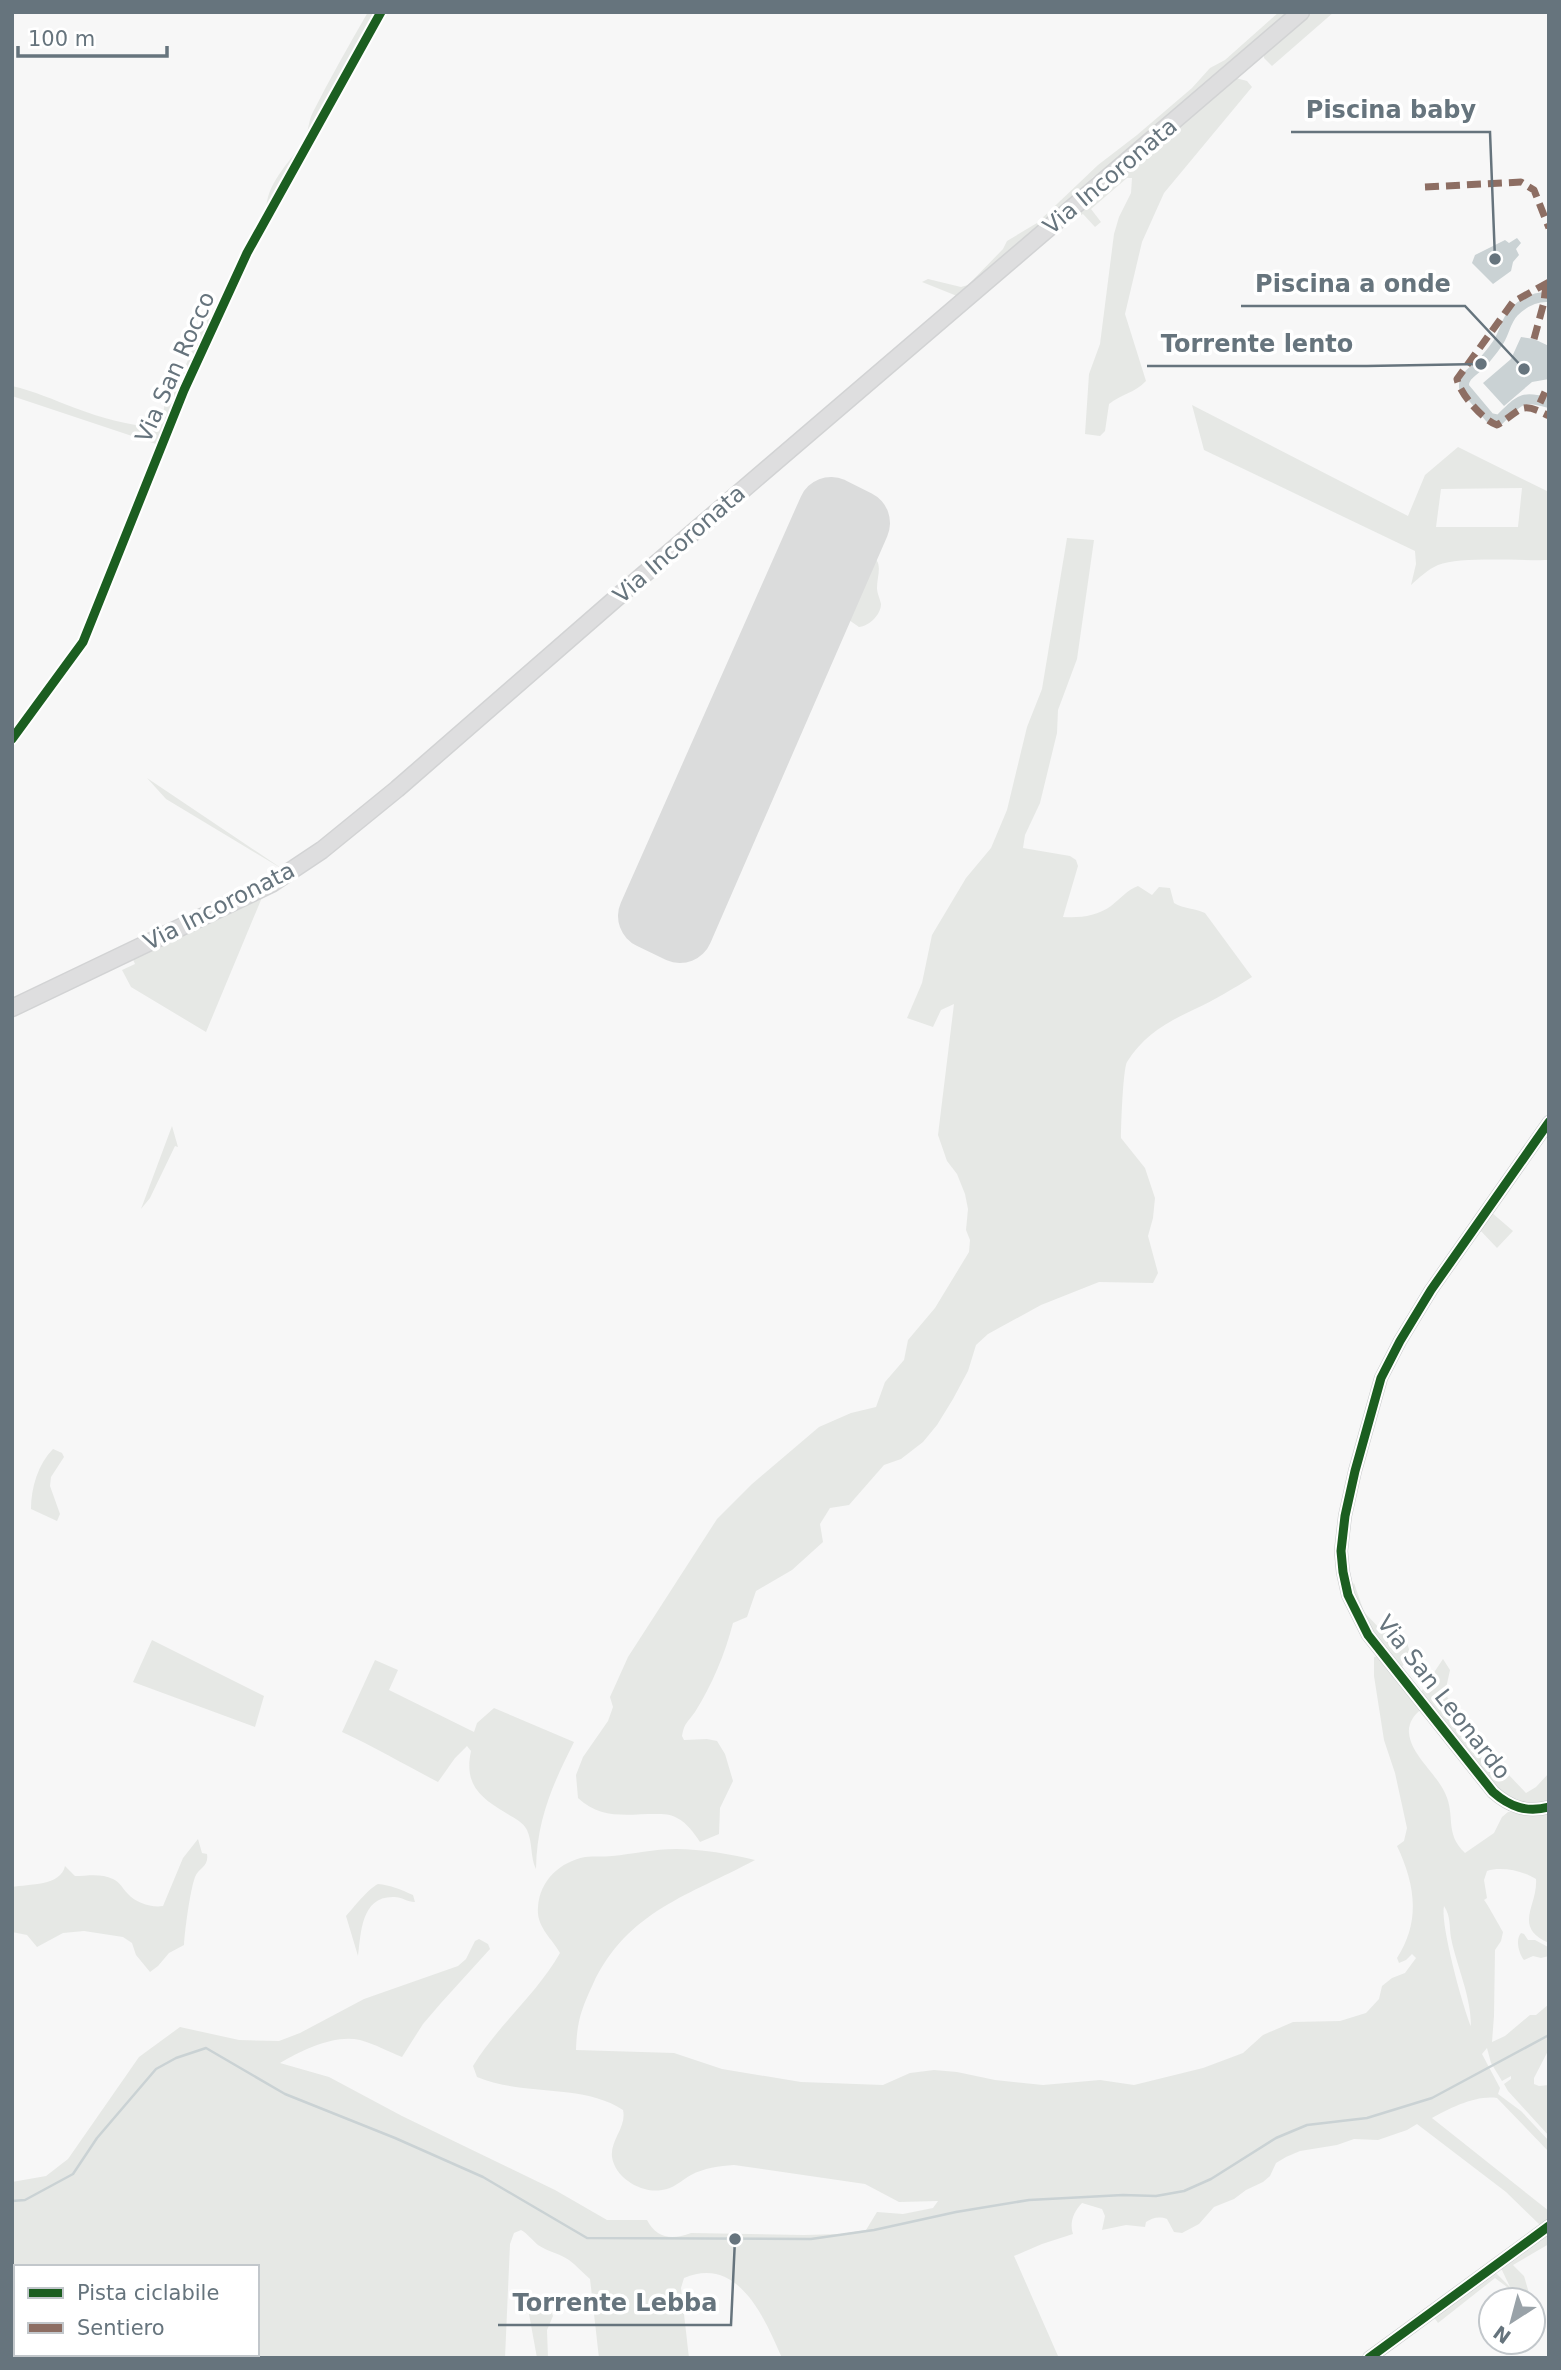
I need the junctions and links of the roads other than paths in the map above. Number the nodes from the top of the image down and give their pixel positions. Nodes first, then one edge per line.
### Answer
1 (381, 12) edge
2 (1301, 12) edge
3 (12, 739) edge
4 (12, 1008) edge
5 (1549, 1122) edge
6 (1549, 1807) edge
7 (1549, 2226) edge
8 (1369, 2358) edge

1 - 3 street, Via San Rocco
2 - 4 main road, Via Incoronata
5 - 6 street, Via San Leonardo
7 - 8 street

